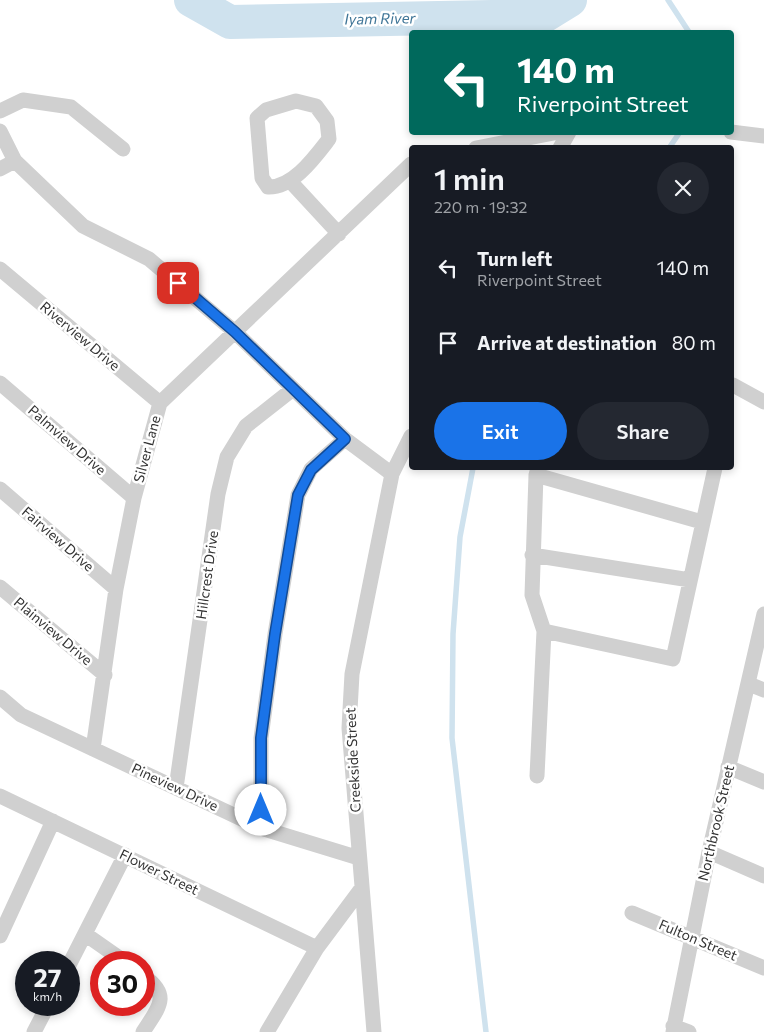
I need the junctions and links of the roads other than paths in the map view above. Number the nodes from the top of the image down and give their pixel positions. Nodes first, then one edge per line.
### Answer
1 (0, 111) edge
2 (0, 132) edge
3 (734, 132) edge
4 (543, 135) edge
5 (764, 136) edge
6 (492, 145) edge
7 (123, 149) dead end
8 (15, 161) junction
9 (409, 166) edge
10 (0, 169) edge
11 (290, 181) junction
12 (339, 234) junction
13 (0, 269) edge
14 (235, 332) junction
15 (0, 383) edge
16 (734, 387) edge
17 (293, 389) junction
18 (160, 402) junction
19 (764, 402) edge
20 (345, 439) junction
21 (409, 440) edge
22 (714, 470) edge
23 (537, 471) edge
24 (392, 474) junction
25 (0, 489) edge
26 (134, 498) junction
27 (702, 522) junction
28 (532, 555) junction
29 (690, 580) junction
30 (0, 587) edge
31 (116, 589) junction
32 (764, 614) edge
33 (544, 630) junction
34 (105, 675) junction
35 (749, 684) junction
36 (764, 690) edge
37 (0, 697) edge
38 (93, 749) junction
39 (728, 767) junction
40 (537, 776) dead end
41 (764, 782) edge
42 (176, 788) junction
43 (0, 796) edge
44 (53, 821) junction
45 (261, 828) junction
46 (709, 852) junction
47 (124, 855) junction
48 (359, 858) junction
49 (764, 876) edge
50 (361, 889) junction
51 (632, 913) dead end
52 (85, 934) junction
53 (0, 936) edge
54 (692, 936) junction
55 (317, 948) junction
56 (76, 951) edge
57 (109, 951) edge
58 (764, 968) edge
59 (155, 983) edge
60 (155, 1014) edge
61 (42, 1016) edge
62 (153, 1016) edge
63 (277, 1025) edge
64 (673, 1029) edge
65 (34, 1032) edge
66 (143, 1032) edge
67 (267, 1032) edge
68 (374, 1032) edge
69 (689, 1032) edge

1 - 7 street
2 - 8 street
3 - 5 street
4 - 6 street
8 - 10 street
8 - 14 street
9 - 12 street, Silver Lane
11 - 11 street
11 - 12 street
12 - 14 street, Silver Lane
13 - 18 street, Riverview Drive
14 - 17 street
14 - 18 street, Silver Lane
15 - 26 street, Palmview Drive
16 - 19 street
17 - 20 street
17 - 42 street, Hillcrest Drive
18 - 26 street, Silver Lane
20 - 24 street
20 - 45 street
21 - 24 street, Creekside Street
22 - 27 street
23 - 27 street
23 - 28 street
24 - 48 street, Creekside Street
25 - 31 street, Fairview Drive
26 - 31 street, Silver Lane
27 - 29 street
28 - 29 street
28 - 33 street
29 - 33 street
30 - 34 street, Plainview Drive
31 - 34 street, Silver Lane
32 - 35 street, Northbrook Street
33 - 40 street
34 - 38 street, Silver Lane
35 - 36 street
35 - 39 street, Northbrook Street
37 - 38 street, Pineview Drive
38 - 42 street, Pineview Drive
39 - 41 street
39 - 46 street, Northbrook Street
42 - 45 street, Pineview Drive
43 - 44 street, Flower Street
44 - 47 street, Flower Street
44 - 53 street
45 - 48 street, Pineview Drive
46 - 49 street
46 - 54 street, Northbrook Street
47 - 52 street
47 - 55 street, Flower Street
48 - 50 street, Creekside Street
50 - 55 street
50 - 68 street, Creekside Street
51 - 54 street, Fulton Street
52 - 56 street
52 - 57 street
54 - 58 street, Fulton Street
54 - 64 street, Northbrook Street
55 - 63 street
59 - 60 street
61 - 65 street
62 - 66 street
63 - 67 street
64 - 69 street

